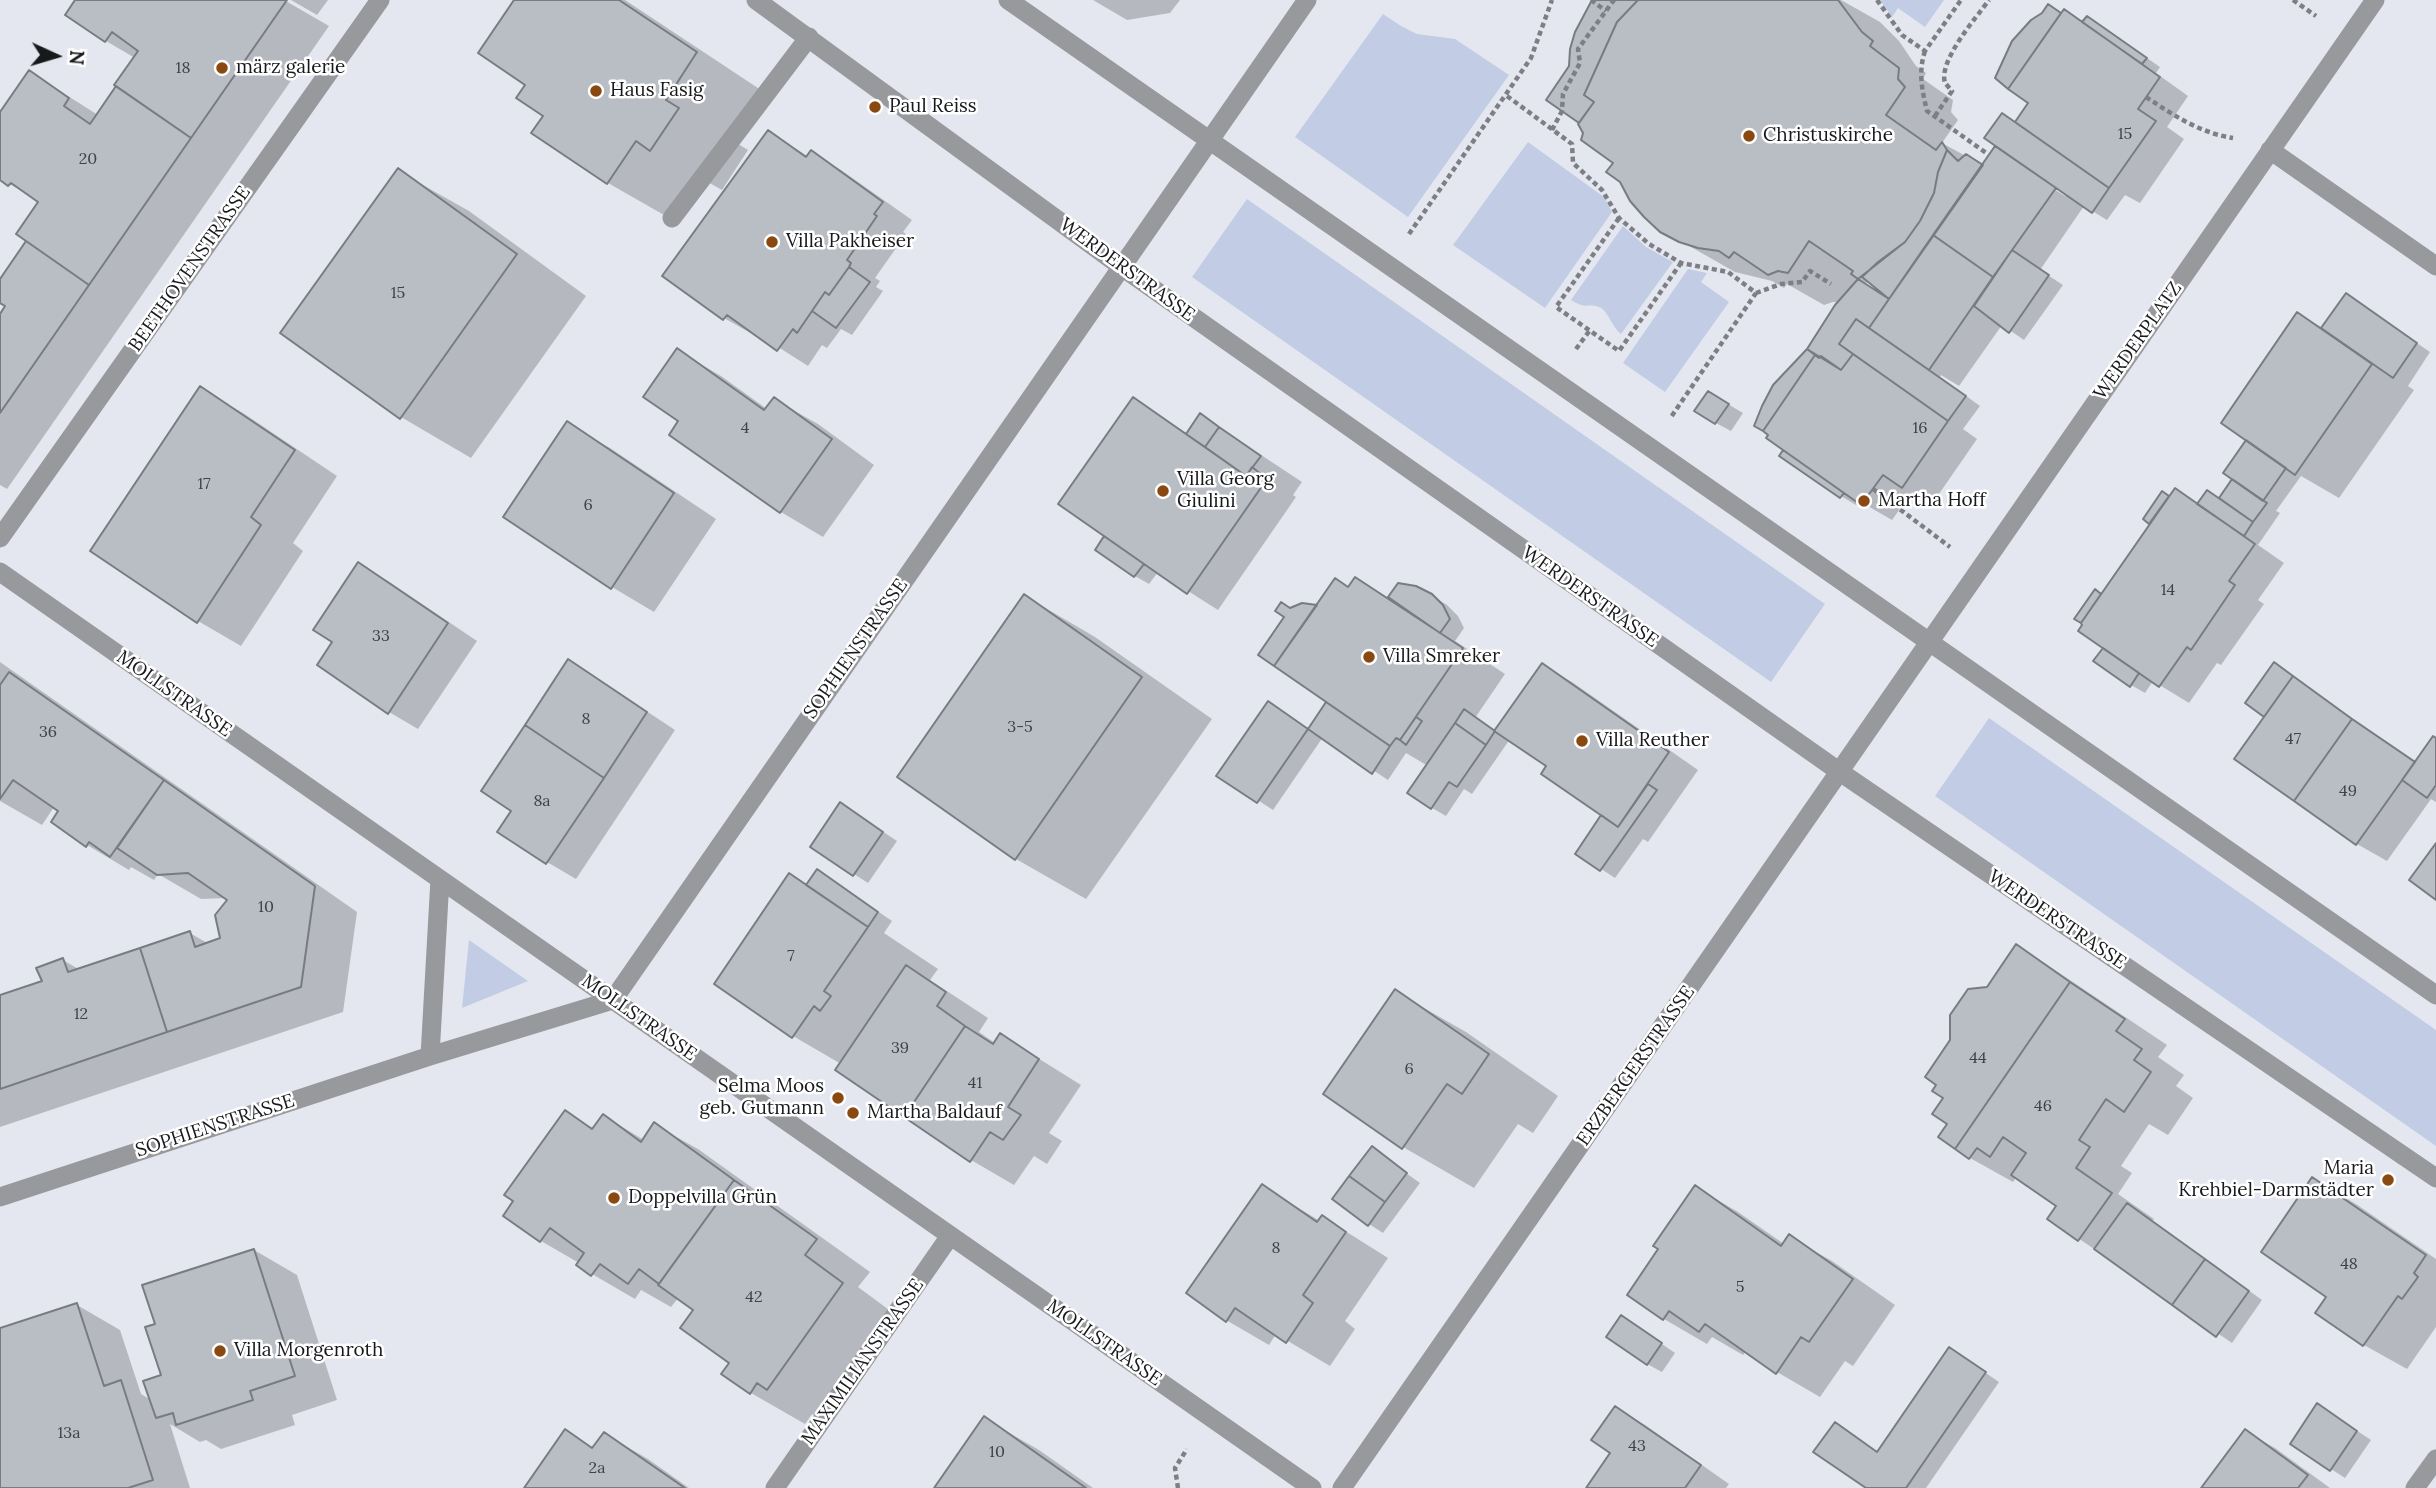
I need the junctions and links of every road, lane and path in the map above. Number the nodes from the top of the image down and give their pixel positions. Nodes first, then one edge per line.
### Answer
1 (380, 0) edge
2 (756, 0) edge
3 (1008, 0) edge
4 (1307, 0) edge
5 (1552, 0) edge
6 (1591, 0) edge
7 (1614, 0) edge
8 (1877, 0) edge
9 (1961, 0) edge
10 (1989, 0) edge
11 (2375, 0) edge
12 (1606, 11) junction
13 (809, 37) junction
14 (1925, 51) junction
15 (1507, 96) junction
16 (2146, 97) dead end
17 (1935, 116) junction
18 (1552, 130) junction
19 (1209, 141) junction
20 (2270, 150) junction
21 (1989, 155) dead end
22 (672, 218) dead end
23 (1619, 218) junction
24 (1681, 263) junction
25 (1388, 265) junction
26 (2436, 266) edge
27 (1122, 268) junction
28 (1831, 285) dead end
29 (1756, 293) junction
30 (1590, 330) junction
31 (1574, 351) dead end
32 (1650, 449) junction
33 (1872, 489) dead end
34 (0, 538) edge
35 (1980, 568) junction
36 (0, 572) edge
37 (1928, 643) junction
38 (1840, 772) junction
39 (440, 879) junction
40 (2436, 995) edge
41 (613, 1000) junction
42 (430, 1056) junction
43 (2436, 1178) edge
44 (0, 1197) edge
45 (950, 1236) junction
46 (2436, 1459) edge
47 (775, 1488) edge
48 (1312, 1488) edge
49 (1342, 1488) edge
50 (2416, 1488) edge

1 - 34 street, BEETHOVENSTRASSE
2 - 13 street, WERDERSTRASSE
3 - 19 street
4 - 19 street
5 - 15 path
6 - 12 path
7 - 12 path
8 - 14 path
9 - 14 path
10 - 17 path
11 - 20 street, WERDERPLATZ
12 - 18 path
13 - 22 street
13 - 27 street, WERDERSTRASSE
14 - 17 path
15 - 18 path
15 - 25 path
16 - 20 path
17 - 21 path
18 - 23 path
19 - 25 street
19 - 27 street, SOPHIENSTRASSE
20 - 26 street
20 - 35 street, WERDERPLATZ
23 - 24 path
23 - 30 path
24 - 29 path
24 - 30 path
25 - 32 street
27 - 38 street, WERDERSTRASSE
27 - 41 street, SOPHIENSTRASSE
28 - 29 path
29 - 32 path
30 - 31 path
32 - 37 street
33 - 35 path
35 - 37 street, WERDERPLATZ
36 - 39 street, MOLLSTRASSE
37 - 38 street, ERZBERGERSTRASSE
37 - 40 street
38 - 43 street, WERDERSTRASSE
38 - 49 street, ERZBERGERSTRASSE
39 - 41 street, MOLLSTRASSE
39 - 42 street
41 - 42 street, SOPHIENSTRASSE
41 - 45 street, MOLLSTRASSE
42 - 44 street, SOPHIENSTRASSE
45 - 47 street, MAXIMILIANSTRASSE
45 - 48 street, MOLLSTRASSE
46 - 50 street

